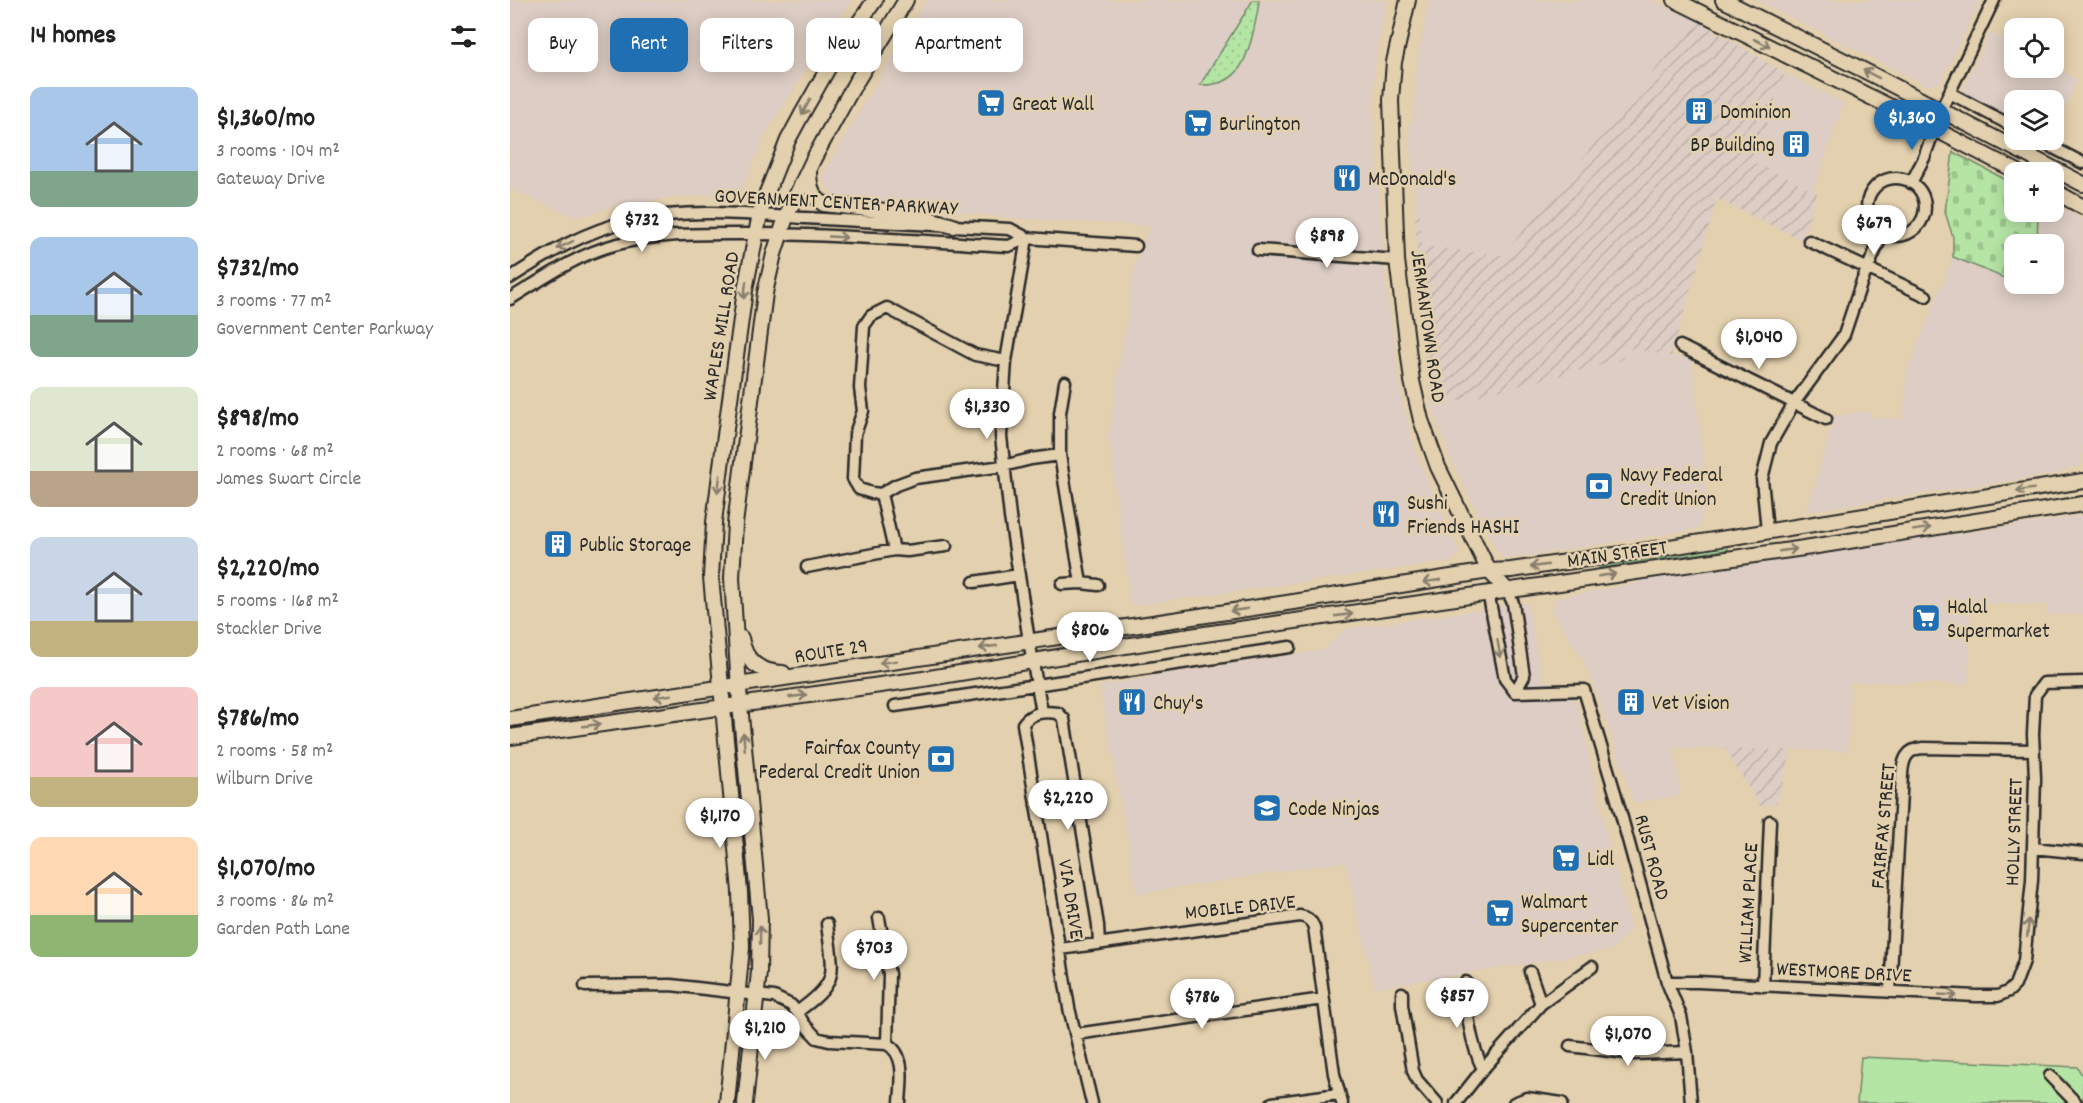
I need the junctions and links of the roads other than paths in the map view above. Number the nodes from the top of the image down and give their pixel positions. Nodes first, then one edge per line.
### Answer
1 (875, 0) edge
2 (906, 0) edge
3 (1408, 0) edge
4 (1675, 0) edge
5 (1723, 0) edge
6 (1994, 0) edge
7 (1709, 17) junction
8 (1950, 93) junction
9 (1941, 110) junction
10 (2004, 122) edge
11 (1934, 128) junction
12 (2039, 150) edge
13 (2058, 150) edge
14 (2036, 161) junction
15 (2083, 163) edge
16 (2004, 165) edge
17 (809, 170) junction
18 (1911, 183) junction
19 (2083, 184) edge
20 (2064, 197) edge
21 (2083, 207) edge
22 (760, 214) junction
23 (786, 217) junction
24 (953, 226) junction
25 (756, 234) junction
26 (1883, 234) junction
27 (780, 235) junction
28 (1028, 238) junction
29 (1809, 241) dead end
30 (1136, 246) dead end
31 (1258, 250) dead end
32 (1397, 260) junction
33 (1867, 268) junction
34 (510, 278) edge
35 (1926, 296) dead end
36 (510, 299) edge
37 (1680, 346) dead end
38 (1006, 361) junction
39 (1065, 382) dead end
40 (1794, 403) junction
41 (1826, 419) dead end
42 (1060, 455) junction
43 (1004, 466) junction
44 (2083, 481) edge
45 (881, 494) junction
46 (2083, 504) edge
47 (1767, 531) junction
48 (946, 546) dead end
49 (894, 550) junction
50 (807, 567) dead end
51 (1489, 571) junction
52 (1019, 575) junction
53 (974, 582) dead end
54 (1081, 583) junction
55 (1062, 584) dead end
56 (1098, 585) dead end
57 (732, 590) junction
58 (1508, 590) junction
59 (1488, 592) junction
60 (1158, 622) joint
61 (1029, 641) junction
62 (1156, 641) joint
63 (1290, 647) dead end
64 (1033, 661) junction
65 (827, 671) junction
66 (2083, 682) edge
67 (739, 685) junction
68 (1038, 685) junction
69 (721, 688) junction
70 (1515, 692) junction
71 (740, 704) junction
72 (722, 706) junction
73 (895, 706) dead end
74 (1042, 712) junction
75 (510, 719) edge
76 (510, 737) edge
77 (2033, 750) junction
78 (1770, 821) dead end
79 (2033, 848) junction
80 (2083, 853) edge
81 (879, 918) dead end
82 (827, 924) dead end
83 (1099, 944) junction
84 (1060, 949) junction
85 (1592, 967) dead end
86 (1530, 972) dead end
87 (1466, 982) dead end
88 (1667, 982) junction
89 (2015, 985) joint
90 (585, 986) dead end
91 (1762, 986) junction
92 (738, 992) junction
93 (1890, 992) junction
94 (1402, 993) dead end
95 (757, 994) junction
96 (1323, 999) junction
97 (1541, 1004) junction
98 (797, 1012) junction
99 (1076, 1034) junction
100 (887, 1044) junction
101 (1570, 1046) dead end
102 (1687, 1052) junction
103 (1483, 1069) junction
104 (2050, 1076) dead end
105 (1340, 1098) edge
106 (727, 1103) edge
107 (745, 1103) edge
108 (900, 1103) edge
109 (1092, 1103) edge
110 (1272, 1103) edge
111 (1437, 1103) edge
112 (1456, 1103) edge
113 (1514, 1103) edge
114 (1562, 1103) edge
115 (1691, 1103) edge
116 (2076, 1103) edge

1 -> 22 main road, WAPLES MILL ROAD
2 - 17 main road, WAPLES MILL ROAD
3 - 32 main road, JERMANTOWN ROAD
4 - 7 main road
5 - 7 main road
9 -> 5 main road
6 - 8 street
7 -> 11 main road
8 - 9 street
8 - 10 street
9 - 11 street
9 - 14 main road
11 - 16 main road
11 - 18 street
12 - 14 street
13 - 15 street
14 - 19 main road
17 - 23 main road, WAPLES MILL ROAD
17 - 24 main road
18 - 26 street
18 - 26 street
20 - 21 main road
22 - 23 street, GOVERNMENT CENTER PARKWAY
22 - 25 main road, WAPLES MILL ROAD
22 -> 34 street, GOVERNMENT CENTER PARKWAY
23 - 24 street, GOVERNMENT CENTER PARKWAY
23 - 27 main road, WAPLES MILL ROAD
24 - 28 street, GOVERNMENT CENTER PARKWAY
25 - 27 street, GOVERNMENT CENTER PARKWAY
25 - 36 street, GOVERNMENT CENTER PARKWAY
25 -> 69 main road, WAPLES MILL ROAD
26 - 33 street
27 -> 28 street, GOVERNMENT CENTER PARKWAY
27 - 57 main road, WAPLES MILL ROAD
28 - 30 street, GOVERNMENT CENTER PARKWAY
28 - 38 street
29 - 33 street
31 - 32 street
32 - 51 main road, JERMANTOWN ROAD
33 - 35 street
33 - 40 street
37 - 40 street
38 - 43 street
38 - 45 street
39 - 42 street
40 - 41 street
40 - 47 street
42 - 43 street
42 - 54 street
43 - 45 street
43 - 52 street
44 -> 47 main road, MAIN STREET
45 - 49 street
58 -> 46 main road, MAIN STREET
47 -> 51 main road, MAIN STREET
48 - 49 street
49 - 50 street
51 - 58 main road, JERMANTOWN ROAD
51 - 59 main road, JERMANTOWN ROAD
51 -> 60 main road, MAIN STREET
52 - 53 street
52 - 61 street
54 - 55 street
54 - 56 street
57 - 65 main road
57 - 67 main road, WAPLES MILL ROAD
58 - 59 main road, MAIN STREET
58 - 70 street
62 -> 59 main road, MAIN STREET
59 -> 70 street
60 - 61 main road, ROUTE 29
61 - 64 street
61 -> 65 main road, ROUTE 29
62 - 64 main road, ROUTE 29
63 - 68 street
64 - 68 street
71 -> 64 main road, ROUTE 29
65 - 67 main road, ROUTE 29
66 - 77 street, HOLLY STREET
67 - 69 main road, ROUTE 29
67 - 71 main road, WAPLES MILL ROAD
68 - 73 street
68 - 74 street
69 - 72 main road, WAPLES MILL ROAD
69 -> 75 main road, ROUTE 29
70 - 88 street, RUST ROAD
71 - 72 main road, ROUTE 29
95 -> 71 main road, WAPLES MILL ROAD
76 -> 72 main road, ROUTE 29
72 - 92 main road, WAPLES MILL ROAD
74 - 83 street
74 - 84 street, VIA DRIVE
77 - 79 street, HOLLY STREET
77 - 93 street, FAIRFAX STREET
78 - 91 street, WILLIAM PLACE
79 - 80 street
89 -> 79 street, HOLLY STREET
81 - 100 street
82 - 98 street
83 - 84 street, MOBILE DRIVE
83 - 96 street, MOBILE DRIVE
84 - 99 street, VIA DRIVE
85 - 97 street
86 - 97 street
87 - 103 street
88 - 91 street, WESTMORE DRIVE
88 - 102 street, RUST ROAD
93 -> 89 street, WESTMORE DRIVE
90 - 92 street
91 - 93 street, WESTMORE DRIVE
92 - 95 street
92 - 106 main road, WAPLES MILL ROAD
94 - 111 street
95 - 98 street
95 - 107 main road, WAPLES MILL ROAD
96 - 99 street
96 - 105 street, MOBILE DRIVE
97 - 103 street
98 - 100 street
99 - 109 street, VIA DRIVE
100 - 108 street
101 - 102 street
102 - 115 street, RUST ROAD
103 - 112 street
104 - 116 street
105 - 110 street
113 - 114 street

